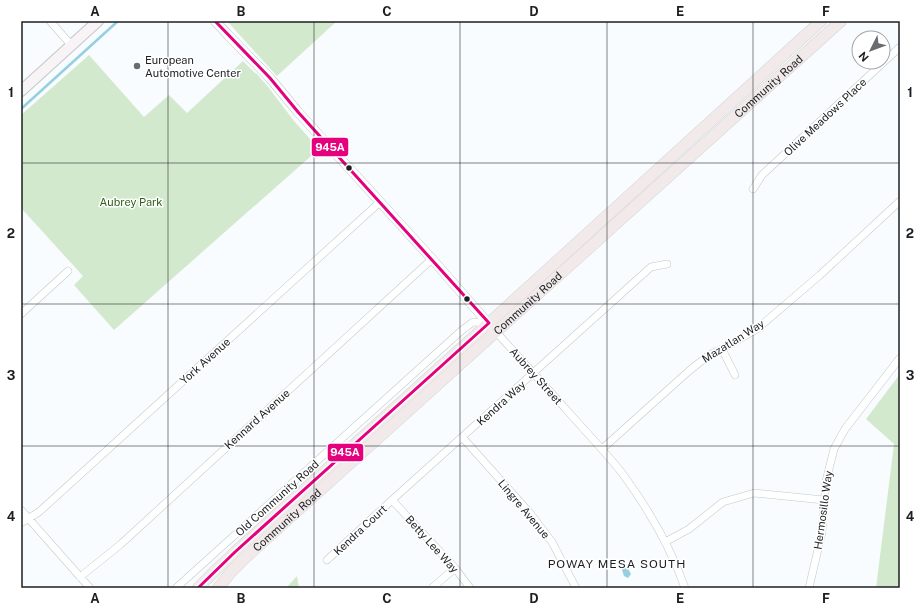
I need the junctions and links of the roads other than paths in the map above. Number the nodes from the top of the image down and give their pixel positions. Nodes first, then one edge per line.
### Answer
1 (50, 21) edge
2 (98, 21) edge
3 (216, 21) edge
4 (821, 21) edge
5 (832, 21) edge
6 (841, 21) edge
7 (801, 40) junction
8 (72, 46) junction
9 (900, 47) edge
10 (21, 91) edge
11 (753, 189) dead end
12 (900, 201) edge
13 (380, 202) junction
14 (432, 259) junction
15 (667, 264) dead end
16 (68, 271) dead end
17 (21, 314) edge
18 (493, 328) junction
19 (722, 349) junction
20 (900, 358) edge
21 (534, 374) junction
22 (735, 375) dead end
23 (462, 437) junction
24 (602, 449) junction
25 (392, 500) junction
26 (824, 500) junction
27 (21, 510) edge
28 (29, 519) junction
29 (21, 523) edge
30 (665, 542) junction
31 (327, 560) dead end
32 (455, 568) junction
33 (80, 577) junction
34 (90, 588) edge
35 (176, 588) edge
36 (198, 588) edge
37 (218, 588) edge
38 (432, 588) edge
39 (470, 588) edge
40 (576, 588) edge
41 (685, 588) edge
42 (809, 588) edge

1 - 8 street
2 - 8 main road
3 - 13 street, Aubrey Street
4 - 7 main road, Community Road
5 - 7 main road
6 - 18 main road, Community Road
7 - 18 main road, Community Road
8 - 10 main road
9 - 11 street, Olive Meadows Place
12 - 19 street, Mazatlan Way
13 - 14 street, Aubrey Street
13 - 28 street, York Avenue
14 - 18 street, Aubrey Street
14 - 33 street, Kennard Avenue
15 - 21 street, Kendra Way
16 - 17 street
18 - 21 street, Aubrey Street
18 - 35 street, Old Community Road
18 - 36 main road, Community Road
18 - 37 main road, Community Road
19 - 22 street
19 - 24 street, Mazatlan Way
20 - 26 street, Hermosillo Way
21 - 23 street, Kendra Way
21 - 24 street, Aubrey Street
23 - 25 street, Kendra Way
23 - 40 street, Lingre Avenue
24 - 30 street, Aubrey Street
25 - 31 street, Kendra Court
25 - 32 street, Betty Lee Way
26 - 30 street
26 - 42 street, Hermosillo Way
27 - 28 street
28 - 29 street, York Avenue
28 - 33 street
30 - 41 street, Aubrey Street
32 - 38 street
32 - 39 street, Betty Lee Way
33 - 34 street

